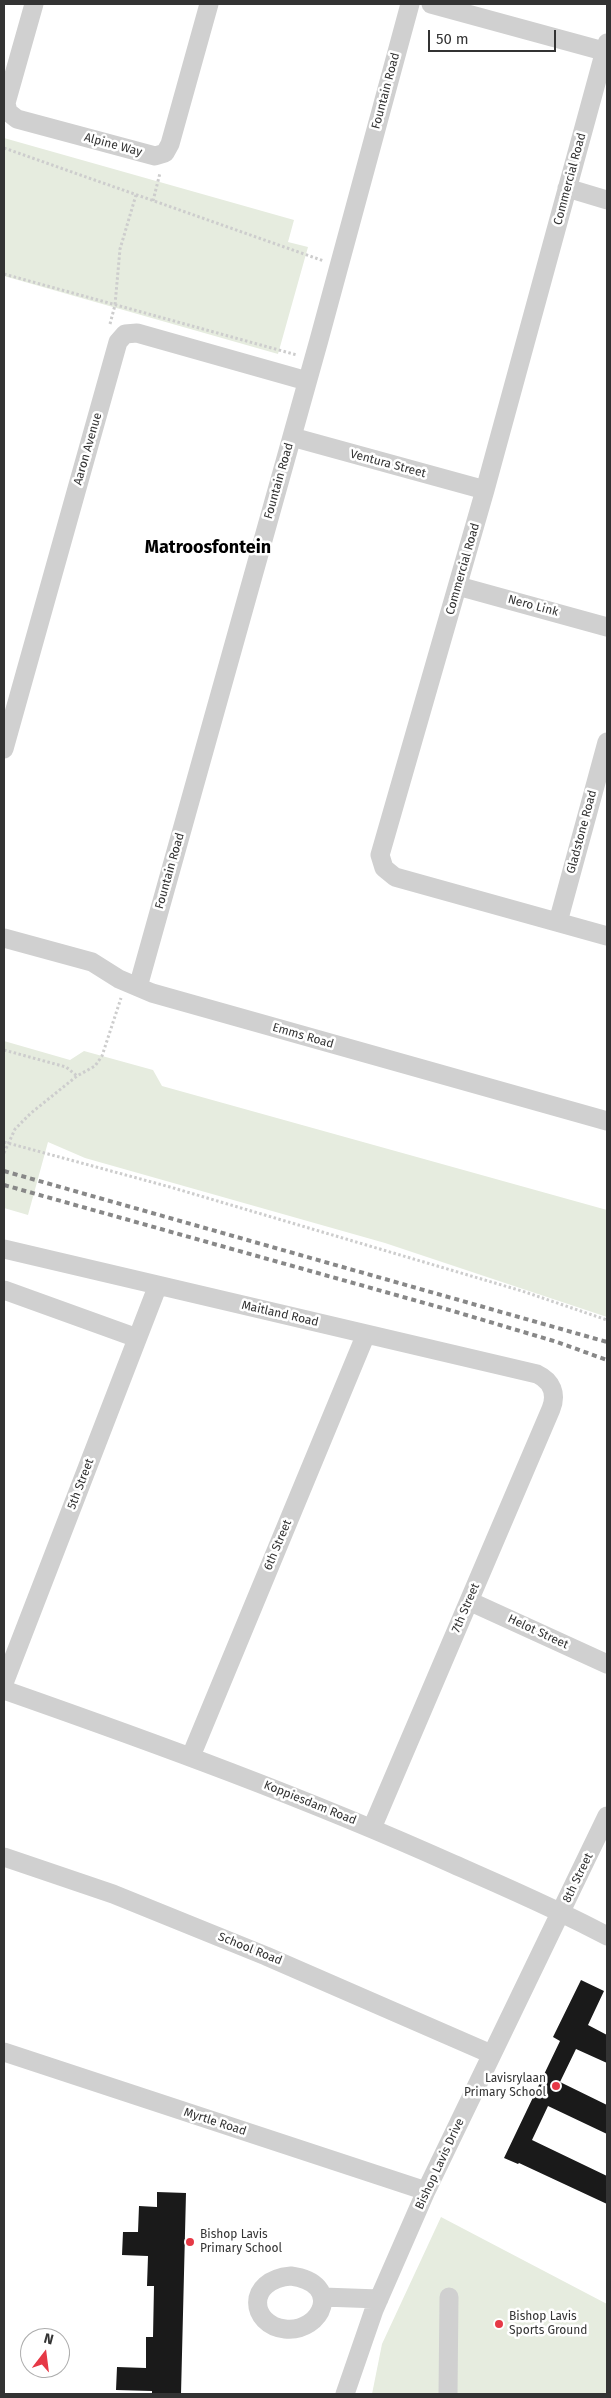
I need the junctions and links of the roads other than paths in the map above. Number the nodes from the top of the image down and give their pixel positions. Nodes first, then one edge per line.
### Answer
1 (34, 4) edge
2 (209, 4) edge
3 (410, 4) edge
4 (431, 4) edge
5 (606, 49) edge
6 (568, 188) junction
7 (607, 200) edge
8 (307, 381) junction
9 (292, 437) junction
10 (485, 490) junction
11 (458, 586) junction
12 (607, 627) edge
13 (607, 742) edge
14 (4, 748) edge
15 (558, 922) junction
16 (607, 936) edge
17 (4, 938) edge
18 (132, 984) junction
19 (607, 1121) edge
20 (4, 1248) edge
21 (158, 1285) junction
22 (4, 1290) edge
23 (366, 1334) junction
24 (137, 1338) junction
25 (552, 1386) joint
26 (469, 1600) junction
27 (607, 1664) edge
28 (4, 1683) edge
29 (4, 1690) edge
30 (191, 1756) junction
31 (607, 1816) edge
32 (372, 1828) junction
33 (4, 1857) edge
34 (561, 1912) junction
35 (607, 1936) edge
36 (4, 2052) edge
37 (491, 2054) junction
38 (426, 2191) junction
39 (323, 2297) dead end
40 (449, 2297) dead end
41 (379, 2299) junction
42 (345, 2394) edge
43 (448, 2394) edge

1 - 2 street, Alpine Way
3 - 8 street, Fountain Road
4 - 5 street
5 - 6 street, Commercial Road
6 - 7 street
6 - 10 street, Commercial Road
8 - 9 street, Fountain Road
8 - 14 street, Aaron Avenue
9 - 10 street, Ventura Street
9 - 18 street, Fountain Road
10 - 11 street, Commercial Road
11 - 12 street, Nero Link
11 - 15 street, Commercial Road
13 - 15 street, Gladstone Road
15 - 16 street, Commercial Road
17 - 18 street, Emms Road
18 - 19 street, Emms Road
20 - 21 street, Maitland Road
21 - 23 street, Maitland Road
21 - 24 street, 5th Street
22 - 24 street
23 - 25 street, Maitland Road
23 - 30 street, 6th Street
24 - 28 street, 5th Street
25 - 26 street, 7th Street
26 - 27 street, Helot Street
26 - 32 street, 7th Street
29 - 30 street, Koppiesdam Road
30 - 32 street, Koppiesdam Road
31 - 34 street, 8th Street
32 - 34 street, Koppiesdam Road
33 - 37 street, School Road
34 - 35 street, Koppiesdam Road
34 - 37 street, Bishop Lavis Drive
36 - 38 street, Myrtle Road
37 - 38 street, Bishop Lavis Drive
38 - 41 street, Bishop Lavis Drive
39 - 41 street
40 - 43 street
41 - 42 street, Bishop Lavis Drive

